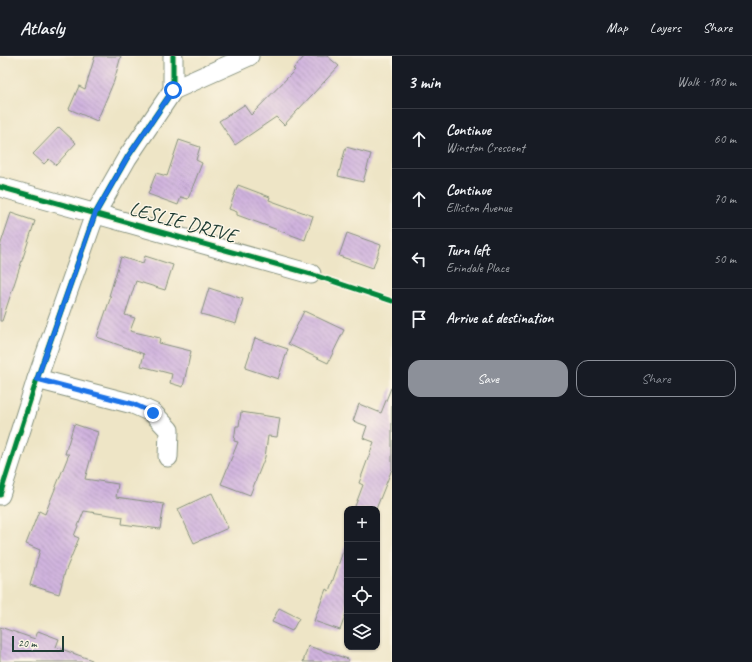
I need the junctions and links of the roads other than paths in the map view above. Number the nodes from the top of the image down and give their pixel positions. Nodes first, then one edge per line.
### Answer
1 (173, 56) edge
2 (249, 56) edge
3 (173, 90) junction
4 (0, 187) edge
5 (95, 214) junction
6 (311, 274) dead end
7 (37, 379) junction
8 (168, 457) dead end
9 (0, 495) edge

1 - 3 street
2 - 3 street
3 - 5 street
4 - 5 street, LESLIE DRIVE
5 - 6 street, LESLIE DRIVE
5 - 7 street
7 - 8 street
7 - 9 street

